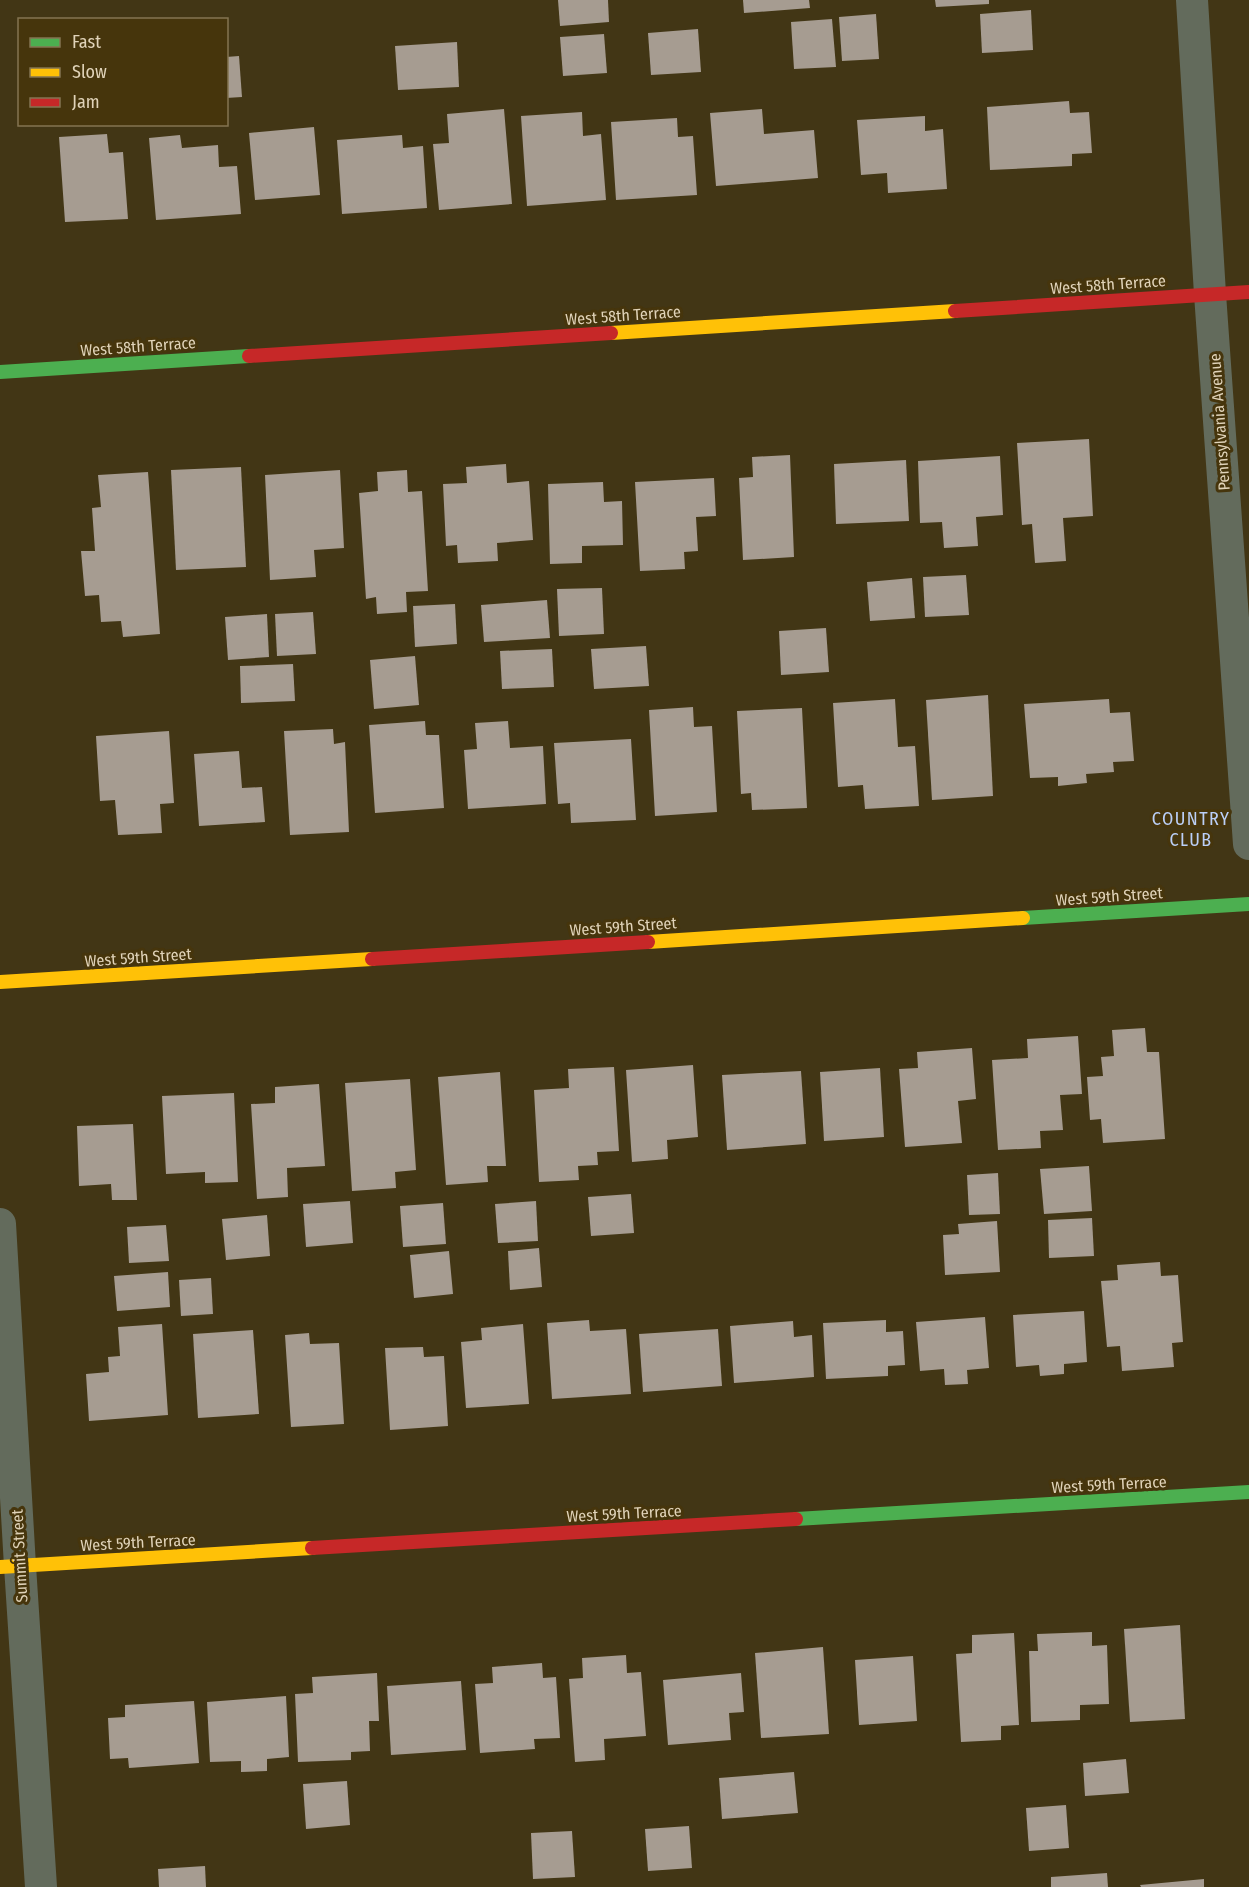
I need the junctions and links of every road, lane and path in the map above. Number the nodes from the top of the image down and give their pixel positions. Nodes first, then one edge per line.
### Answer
1 (1192, 0) edge
2 (1249, 292) edge
3 (1210, 294) junction
4 (0, 372) edge
5 (1249, 844) edge
6 (1249, 904) edge
7 (0, 982) edge
8 (0, 1224) edge
9 (1249, 1492) edge
10 (10, 1566) edge
11 (41, 1887) edge

1 - 3 street, Pennsylvania Avenue
2 - 3 street, West 58th Terrace
3 - 4 street, West 58th Terrace
3 - 5 street, Pennsylvania Avenue
6 - 7 street, West 59th Street
8 - 10 street, Summit Street
9 - 10 street, West 59th Terrace
10 - 11 street, Summit Street

